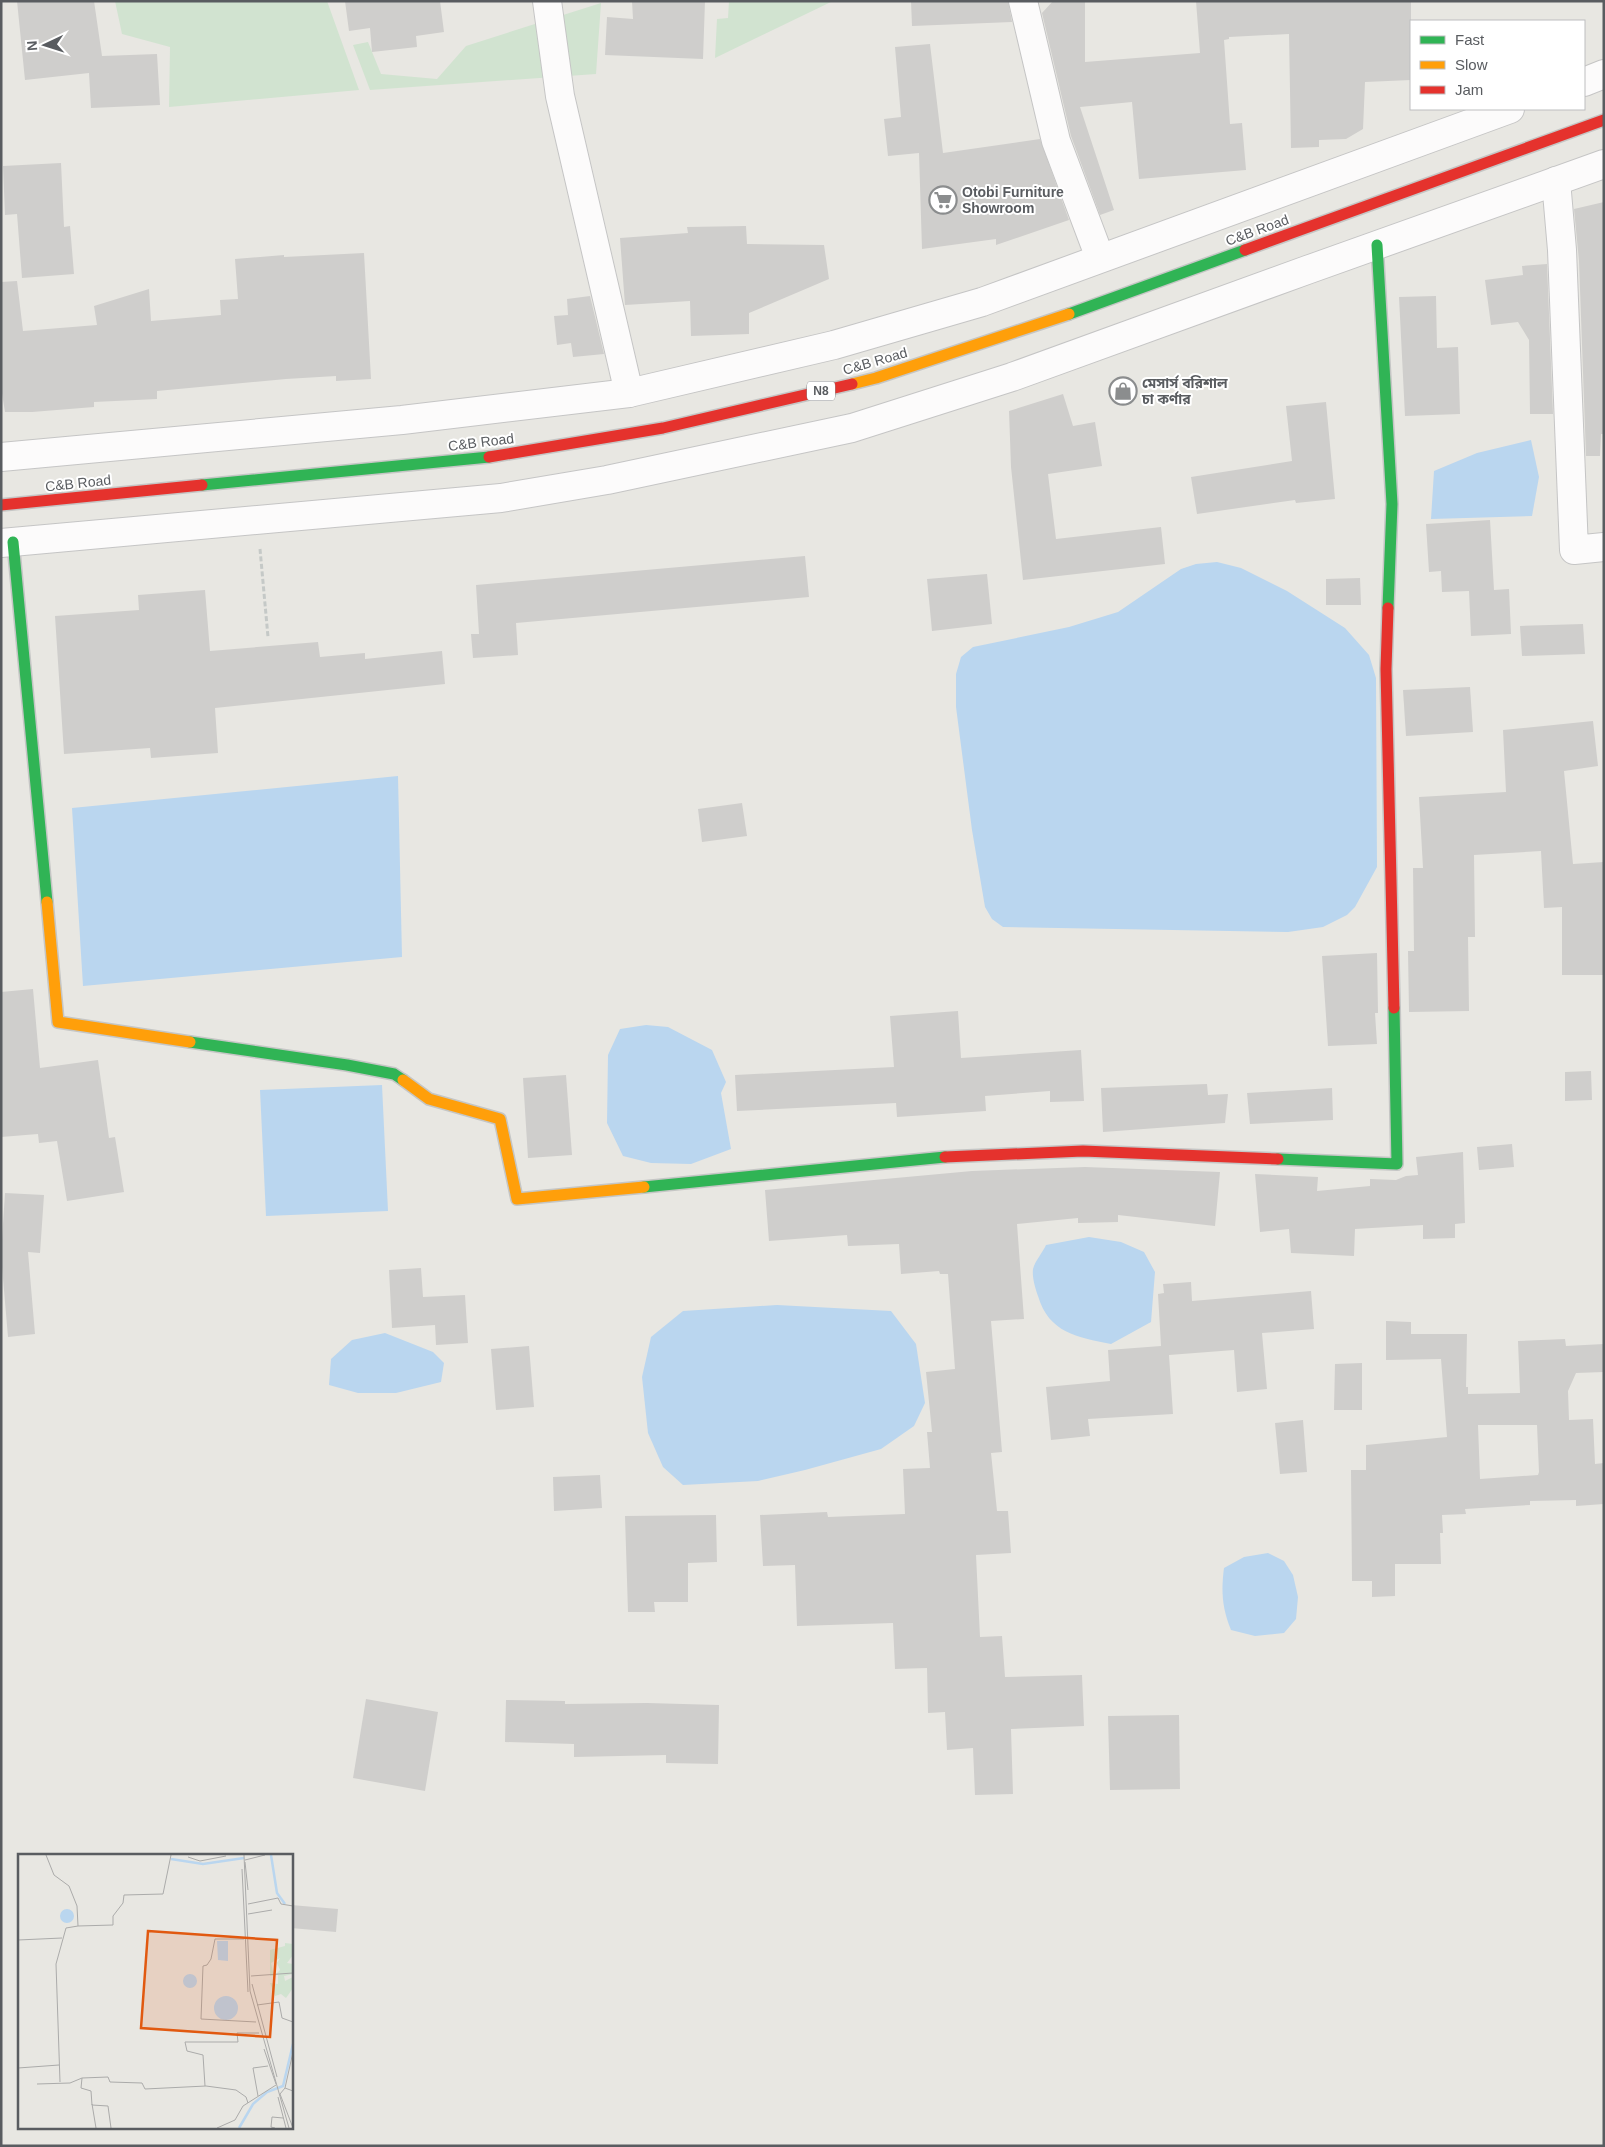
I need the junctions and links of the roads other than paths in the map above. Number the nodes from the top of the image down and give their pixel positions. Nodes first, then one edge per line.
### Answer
1 (548, 1) edge
2 (1023, 1) edge
3 (1604, 74) edge
4 (1585, 82) edge
5 (1507, 110) edge
6 (1604, 120) edge
7 (1604, 164) edge
8 (1556, 181) junction
9 (1377, 245) junction
10 (1100, 258) junction
11 (629, 393) junction
12 (1, 458) edge
13 (1, 505) edge
14 (7, 543) edge
15 (1604, 547) edge

1 - 11 street
2 - 10 street
3 - 4 street
5 - 10 street
6 - 13 main road, C&B Road / N8
7 - 8 street
8 - 9 street
8 - 15 street
9 - 14 street
9 - 14 main road
10 - 11 street
11 - 12 street

